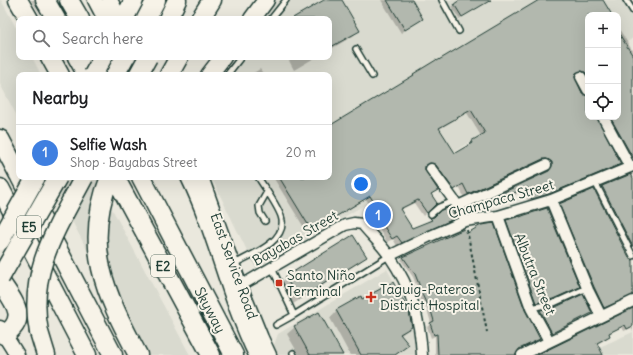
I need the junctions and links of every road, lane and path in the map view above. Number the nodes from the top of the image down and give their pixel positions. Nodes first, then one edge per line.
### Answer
1 (18, 0) edge
2 (45, 0) edge
3 (69, 0) edge
4 (95, 0) edge
5 (110, 0) edge
6 (134, 0) edge
7 (156, 0) edge
8 (177, 0) edge
9 (212, 0) edge
10 (266, 0) edge
11 (286, 0) edge
12 (442, 0) edge
13 (626, 0) edge
14 (633, 12) edge
15 (27, 16) edge
16 (54, 16) edge
17 (78, 16) edge
18 (103, 16) edge
19 (118, 16) edge
20 (126, 16) edge
21 (148, 16) edge
22 (169, 16) edge
23 (202, 16) edge
24 (254, 16) edge
25 (273, 16) edge
26 (459, 31) dead end
27 (356, 49) dead end
28 (52, 60) edge
29 (79, 60) edge
30 (100, 60) edge
31 (101, 60) edge
32 (123, 60) edge
33 (126, 60) edge
34 (141, 60) edge
35 (146, 60) edge
36 (221, 60) edge
37 (239, 60) edge
38 (58, 72) edge
39 (85, 72) edge
40 (95, 72) edge
41 (106, 72) edge
42 (117, 72) edge
43 (132, 72) edge
44 (140, 72) edge
45 (147, 72) edge
46 (211, 72) edge
47 (229, 72) edge
48 (372, 76) dead end
49 (581, 77) dead end
50 (585, 84) edge
51 (605, 120) edge
52 (0, 139) edge
53 (546, 166) dead end
54 (631, 167) edge
55 (431, 169) dead end
56 (16, 170) edge
57 (21, 180) edge
58 (34, 180) edge
59 (56, 180) edge
60 (82, 180) edge
61 (109, 180) edge
62 (117, 180) edge
63 (143, 180) edge
64 (156, 180) edge
65 (189, 180) edge
66 (202, 180) edge
67 (260, 180) edge
68 (595, 182) junction
69 (0, 188) edge
70 (267, 192) junction
71 (551, 200) junction
72 (456, 204) junction
73 (431, 214) dead end
74 (498, 216) junction
75 (0, 219) edge
76 (265, 221) dead end
77 (465, 221) junction
78 (0, 241) edge
79 (31, 249) junction
80 (389, 256) junction
81 (633, 256) edge
82 (186, 264) junction
83 (227, 266) junction
84 (272, 268) junction
85 (0, 278) edge
86 (0, 281) edge
87 (240, 286) junction
88 (587, 288) junction
89 (633, 301) edge
90 (531, 308) junction
91 (294, 315) junction
92 (601, 316) junction
93 (276, 325) dead end
94 (488, 332) dead end
95 (5, 341) edge
96 (549, 341) junction
97 (256, 346) edge
98 (46, 355) edge
99 (87, 355) edge
100 (113, 355) edge
101 (138, 355) edge
102 (211, 355) edge
103 (234, 355) edge
104 (270, 355) edge
105 (422, 355) edge
106 (522, 355) edge

1 - 15 highway
2 - 16 highway
3 - 17 highway
4 - 18 main road
5 - 19 main road
6 - 20 highway
7 - 21 highway
8 - 22 highway
9 - 23 highway
10 - 24 main road
11 - 25 lane
12 - 26 lane
13 - 14 lane
27 - 48 lane
28 - 38 highway
29 - 39 highway
30 - 41 highway
31 - 40 highway, bridge
32 - 42 highway, bridge
33 - 43 main road
34 - 45 main road
35 - 44 highway, bridge
36 - 46 main road
37 - 47 lane
49 - 50 street
51 - 54 street
52 - 56 highway
53 - 72 street
54 - 68 street, Champaca Street
55 - 72 street
57 - 100 highway
58 - 78 highway, E5, bridge
59 - 85 highway, E5, bridge
60 - 98 highway, bridge
61 - 101 highway
62 - 102 highway, Skyway / E2
63 - 82 highway, Skyway / E2
64 - 82 highway, Skyway / E2
65 - 83 main road, East Service Road
66 - 83 main road, East Service Road
67 - 70 lane
68 - 71 street, Champaca Street
68 - 81 lane
69 - 79 highway
70 - 76 lane
70 - 83 lane
71 - 74 street, Champaca Street
71 - 88 street
72 - 73 lane
72 - 77 street
74 - 77 street, Champaca Street
74 - 90 street, Albutra Street
75 - 79 highway
77 - 80 street, Champaca Street
77 - 94 path
79 - 99 highway
80 - 84 street, Bayabas Street
80 - 91 lane, Champaca Street
80 - 105 street, Bayabas Street
82 - 103 highway, Skyway / E2
83 - 87 main road, East Service Road
83 - 97 main road, East Service Road
84 - 87 street, Bayabas Street
84 - 91 lane
86 - 95 highway
87 - 97 main road, East Service Road
88 - 90 lane
88 - 92 street
89 - 92 street
90 - 96 street, Albutra Street
91 - 93 lane, Champaca Street
92 - 96 street
96 - 106 street
97 - 104 main road, East Service Road

